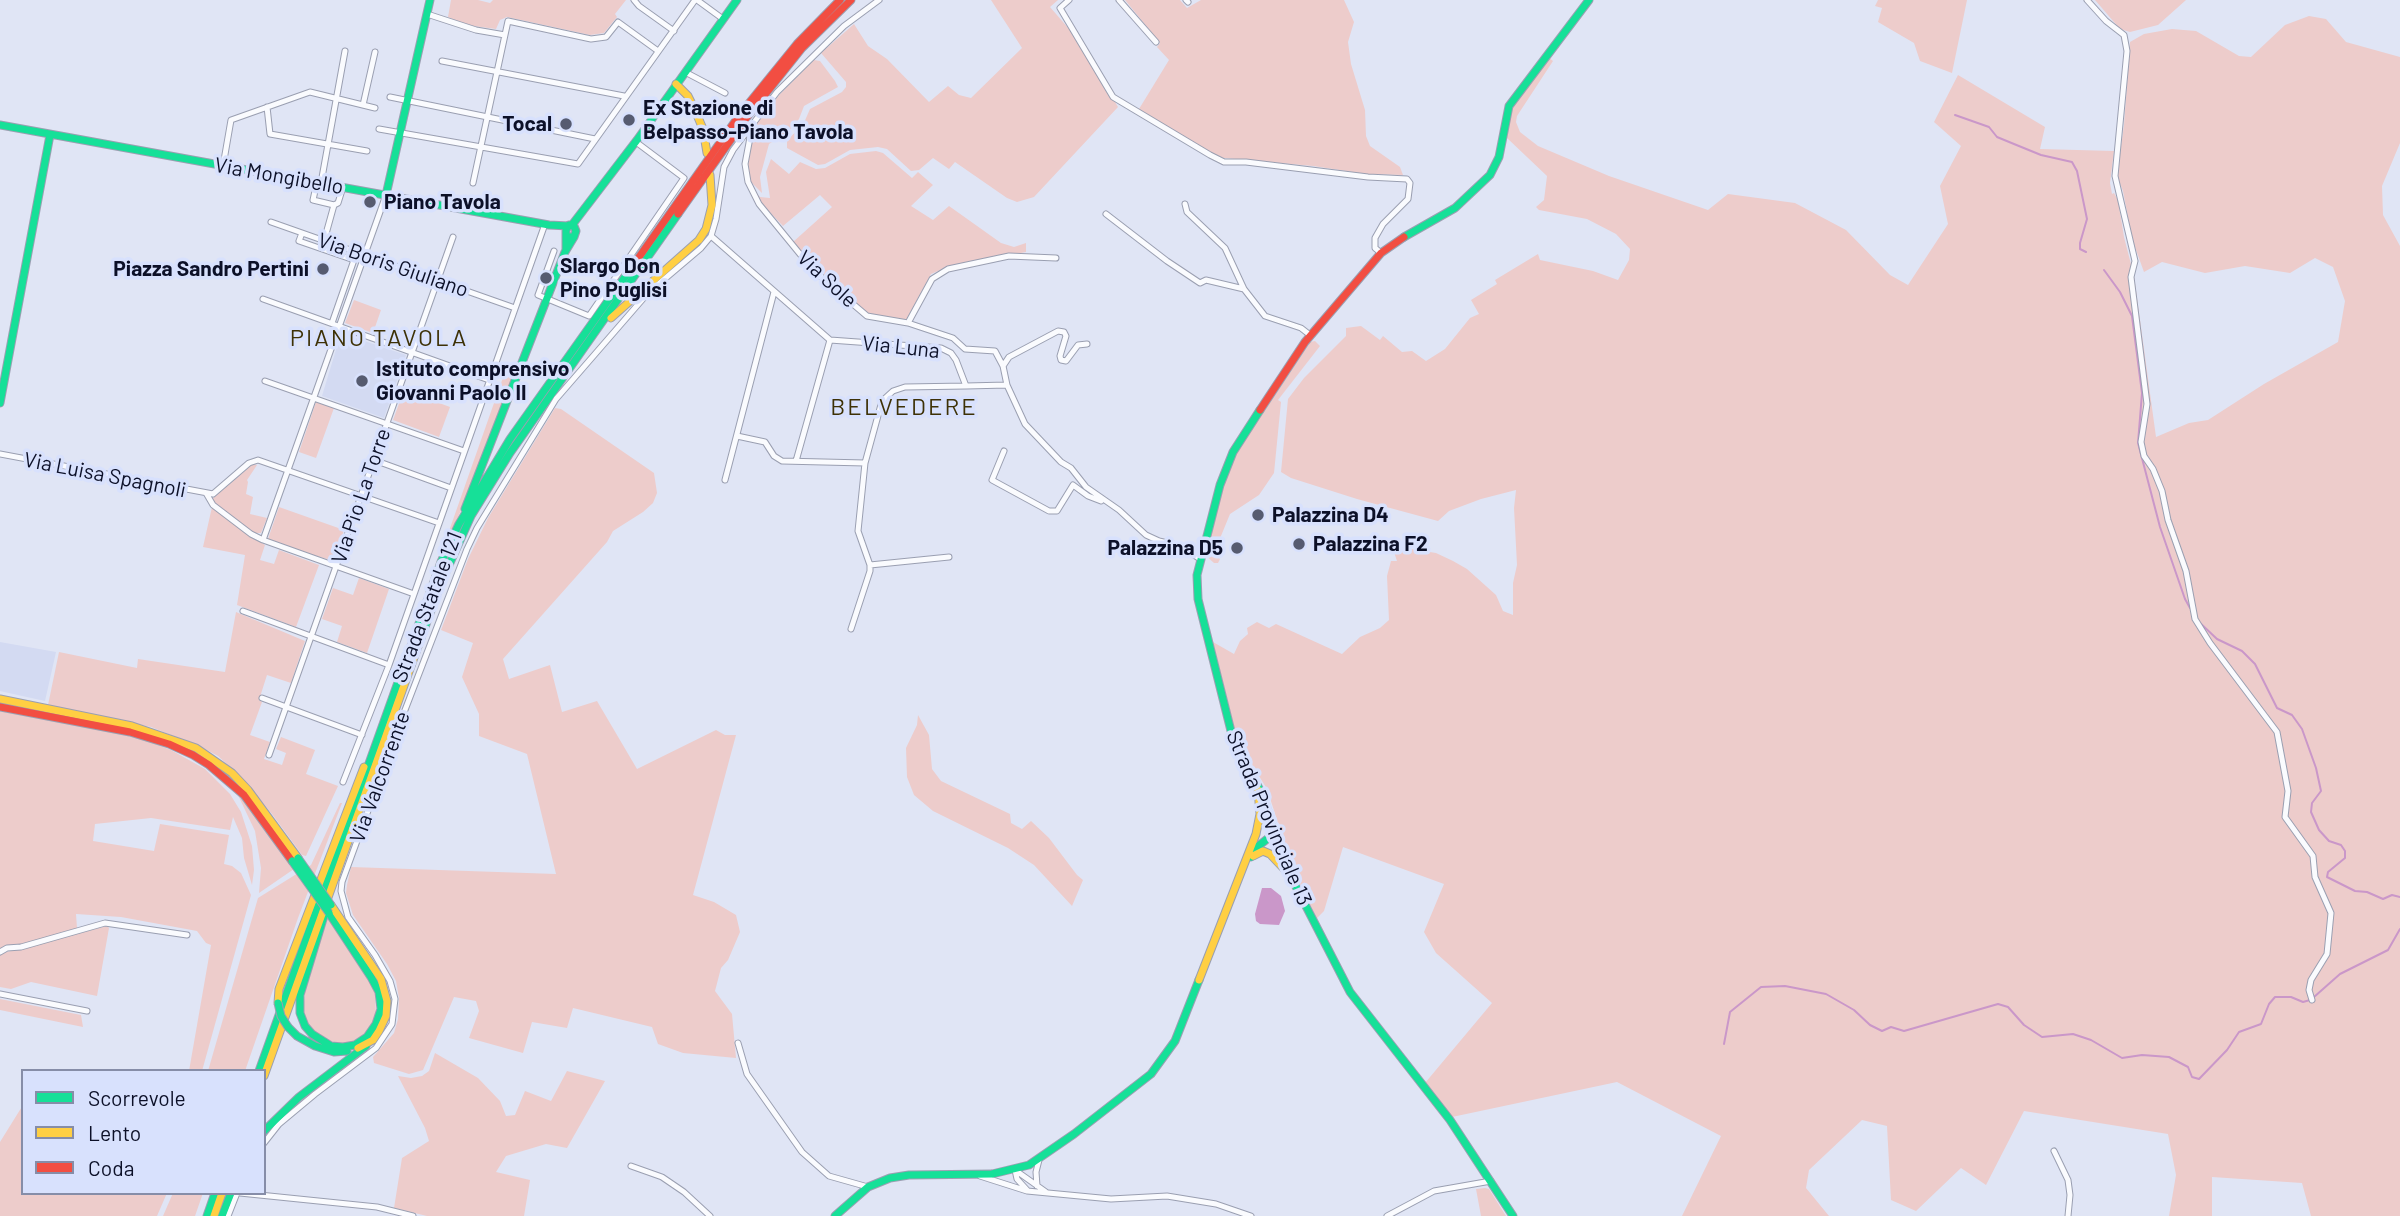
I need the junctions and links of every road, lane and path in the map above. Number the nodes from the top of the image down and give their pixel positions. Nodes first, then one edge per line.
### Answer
1 (430, 0) edge
2 (634, 0) edge
3 (696, 0) edge
4 (737, 0) edge
5 (840, 0) edge
6 (851, 0) edge
7 (879, 0) edge
8 (1069, 0) edge
9 (1119, 0) edge
10 (2087, 0) edge
11 (1586, 2) edge
12 (427, 14) junction
13 (723, 19) junction
14 (674, 31) junction
15 (505, 35) junction
16 (1156, 42) dead end
17 (345, 51) dead end
18 (658, 51) junction
19 (374, 52) dead end
20 (442, 61) dead end
21 (497, 72) junction
22 (684, 72) junction
23 (676, 84) junction
24 (725, 93) dead end
25 (624, 96) junction
26 (390, 97) dead end
27 (337, 99) junction
28 (406, 101) junction
29 (363, 105) junction
30 (267, 107) junction
31 (375, 108) dead end
32 (487, 117) junction
33 (0, 125) edge
34 (753, 125) junction
35 (379, 129) dead end
36 (399, 133) junction
37 (50, 135) junction
38 (595, 139) junction
39 (636, 142) junction
40 (328, 144) junction
41 (481, 148) junction
42 (367, 151) dead end
43 (707, 153) dead end
44 (223, 166) junction
45 (710, 175) dead end
46 (319, 182) junction
47 (473, 183) dead end
48 (343, 187) junction
49 (386, 195) junction
50 (1185, 204) dead end
51 (334, 205) junction
52 (1106, 214) dead end
53 (271, 222) dead end
54 (547, 225) junction
55 (570, 232) junction
56 (302, 233) junction
57 (710, 236) junction
58 (453, 237) dead end
59 (324, 241) junction
60 (554, 251) dead end
61 (1381, 253) junction
62 (364, 255) junction
63 (1056, 258) dead end
64 (438, 281) junction
65 (1244, 289) junction
66 (774, 292) junction
67 (263, 299) dead end
68 (547, 301) junction
69 (515, 308) junction
70 (908, 323) junction
71 (336, 325) junction
72 (1310, 335) junction
73 (830, 340) junction
74 (1087, 344) dead end
75 (412, 351) junction
76 (575, 359) junction
77 (1003, 366) junction
78 (489, 380) junction
79 (265, 382) dead end
80 (1007, 385) junction
81 (966, 386) junction
82 (314, 398) junction
83 (0, 403) edge
84 (387, 423) junction
85 (737, 436) junction
86 (464, 451) junction
87 (1004, 451) dead end
88 (2, 456) edge
89 (374, 460) junction
90 (796, 461) junction
91 (865, 463) junction
92 (289, 470) junction
93 (725, 480) dead end
94 (452, 488) junction
95 (206, 494) junction
96 (362, 495) junction
97 (1108, 503) junction
98 (439, 523) junction
99 (459, 524) junction
100 (263, 540) junction
101 (949, 557) dead end
102 (1200, 559) junction
103 (870, 565) junction
104 (336, 567) junction
105 (414, 594) junction
106 (243, 611) dead end
107 (851, 629) dead end
108 (311, 637) junction
109 (389, 665) junction
110 (262, 698) dead end
111 (0, 699) edge
112 (0, 707) edge
113 (286, 707) junction
114 (362, 735) junction
115 (377, 738) junction
116 (269, 755) dead end
117 (343, 782) dead end
118 (1257, 783) junction
119 (1276, 832) junction
120 (1256, 834) junction
121 (1250, 858) junction
122 (295, 859) junction
123 (1291, 877) junction
124 (1235, 890) junction
125 (329, 895) junction
126 (330, 909) junction
127 (187, 936) dead end
128 (0, 952) edge
129 (0, 994) edge
130 (2312, 1000) dead end
131 (87, 1011) dead end
132 (373, 1040) junction
133 (738, 1043) dead end
134 (260, 1069) edge
135 (266, 1070) edge
136 (266, 1129) edge
137 (266, 1140) edge
138 (2054, 1151) dead end
139 (1039, 1160) junction
140 (631, 1166) dead end
141 (1015, 1170) junction
142 (977, 1175) junction
143 (1491, 1181) junction
144 (1037, 1186) junction
145 (868, 1187) junction
146 (1027, 1191) junction
147 (1048, 1194) junction
148 (214, 1195) edge
149 (221, 1195) edge
150 (230, 1195) edge
151 (238, 1195) edge
152 (259, 1195) edge
153 (207, 1216) edge
154 (214, 1216) edge
155 (222, 1216) edge
156 (228, 1216) edge
157 (413, 1216) edge
158 (710, 1216) edge
159 (835, 1216) edge
160 (1251, 1216) edge
161 (1387, 1216) edge
162 (1513, 1216) edge
163 (2068, 1216) edge

1 - 12 main road
2 - 14 street
3 - 13 street
3 - 14 street
4 - 13 main road
5 - 99 main road, Strada Statale 121
6 - 76 main road, Strada Statale 121
7 - 34 street
8 - 61 street
9 - 16 street
10 - 130 street
11 - 61 main road, Strada Provinciale 13
12 - 15 street
12 - 28 main road
13 - 22 main road
14 - 18 street
15 - 18 street
15 - 21 street
17 - 27 street
18 - 25 street
19 - 29 street
20 - 21 street
21 - 25 street
21 - 32 street
22 - 23 main road
22 - 24 street
23 - 39 main road
23 - 43 main road
25 - 38 street
26 - 28 street
27 - 29 street
27 - 30 street
27 - 40 street
28 - 32 street
28 - 36 main road
29 - 31 street
30 - 40 street
30 - 44 street
32 - 38 street
32 - 41 street
33 - 37 main road, Via Mongibello
34 - 57 street
34 - 70 street, Via Sole
35 - 36 street
36 - 41 street
36 - 49 main road
37 - 44 main road, Via Mongibello
37 - 83 main road
38 - 41 street
39 - 55 main road
39 - 68 street
40 - 42 street
40 - 46 street
41 - 47 street
44 - 46 main road, Via Mongibello
45 - 76 main road
46 - 48 main road, Via Mongibello
46 - 51 street
48 - 49 main road, Via Mongibello
48 - 51 street
49 - 54 main road, Via Mongibello
49 - 62 street
50 - 65 street
51 - 59 street
52 - 65 street
53 - 56 street, Via Boris Giuliano
54 - 55 main road
54 - 69 street
55 - 68 main road
56 - 59 street, Via Boris Giuliano
56 - 71 street
57 - 66 street
57 - 137 street, Via Valcorrente
58 - 64 street, Via Pio La Torre
59 - 62 street, Via Boris Giuliano
60 - 68 street
61 - 72 main road, Strada Provinciale 13
62 - 64 street, Via Boris Giuliano
62 - 71 street
63 - 70 street
64 - 69 street, Via Boris Giuliano
64 - 75 street, Via Pio La Torre
65 - 72 street
66 - 73 street
66 - 85 street
67 - 71 street
68 - 99 main road
69 - 78 street
70 - 77 street, Via Sole
71 - 75 street
71 - 82 street
72 - 102 main road, Strada Provinciale 13
73 - 81 street, Via Luna
73 - 90 street
74 - 77 street
75 - 78 street
75 - 84 street, Via Pio La Torre
76 - 125 main road, Strada Statale 121
77 - 80 street
78 - 86 street
79 - 82 street
80 - 81 street
80 - 97 street
81 - 91 street
82 - 84 street
82 - 92 street
84 - 86 street
84 - 89 street, Via Pio La Torre
85 - 90 street
85 - 93 street
86 - 94 street
87 - 97 street
88 - 95 street, Via Luisa Spagnoli
89 - 94 street
89 - 96 street, Via Pio La Torre
90 - 91 street
91 - 103 street
92 - 95 street
92 - 96 street
92 - 100 street
94 - 98 street
95 - 100 street
96 - 98 street
96 - 104 street, Via Pio La Torre
97 - 102 street
98 - 105 street
99 - 115 main road, Strada Statale 121
100 - 104 street
101 - 103 street
102 - 118 main road, Strada Provinciale 13
103 - 107 street
104 - 105 street
104 - 108 street, Via Pio La Torre
105 - 109 street
106 - 108 street
108 - 109 street
108 - 113 street, Via Pio La Torre
109 - 114 street
110 - 113 street
111 - 122 main road
112 - 122 main road
113 - 114 street
113 - 116 street, Via Pio La Torre
114 - 117 street
115 - 132 main road, bridge
115 - 134 main road, Strada Statale 121
118 - 119 main road, Strada Provinciale 13
118 - 120 main road
119 - 120 main road
119 - 121 main road
119 - 123 main road, Strada Provinciale 13
120 - 124 main road
121 - 123 main road
121 - 124 main road
122 - 126 main road, bridge
123 - 143 main road, Strada Provinciale 13
124 - 139 main road
125 - 126 main road
125 - 135 main road, Strada Statale 121
126 - 132 main road
127 - 128 street
129 - 131 street
132 - 136 main road
133 - 145 street
138 - 163 street
139 - 141 main road
139 - 144 street
140 - 158 street
141 - 142 main road
141 - 144 street
141 - 146 street
142 - 145 main road
142 - 146 street
143 - 161 street
143 - 162 main road, Strada Provinciale 13
144 - 147 street
145 - 159 main road
146 - 147 street
147 - 160 street
148 - 153 main road
149 - 154 main road
150 - 155 main road
151 - 156 street
152 - 157 street

